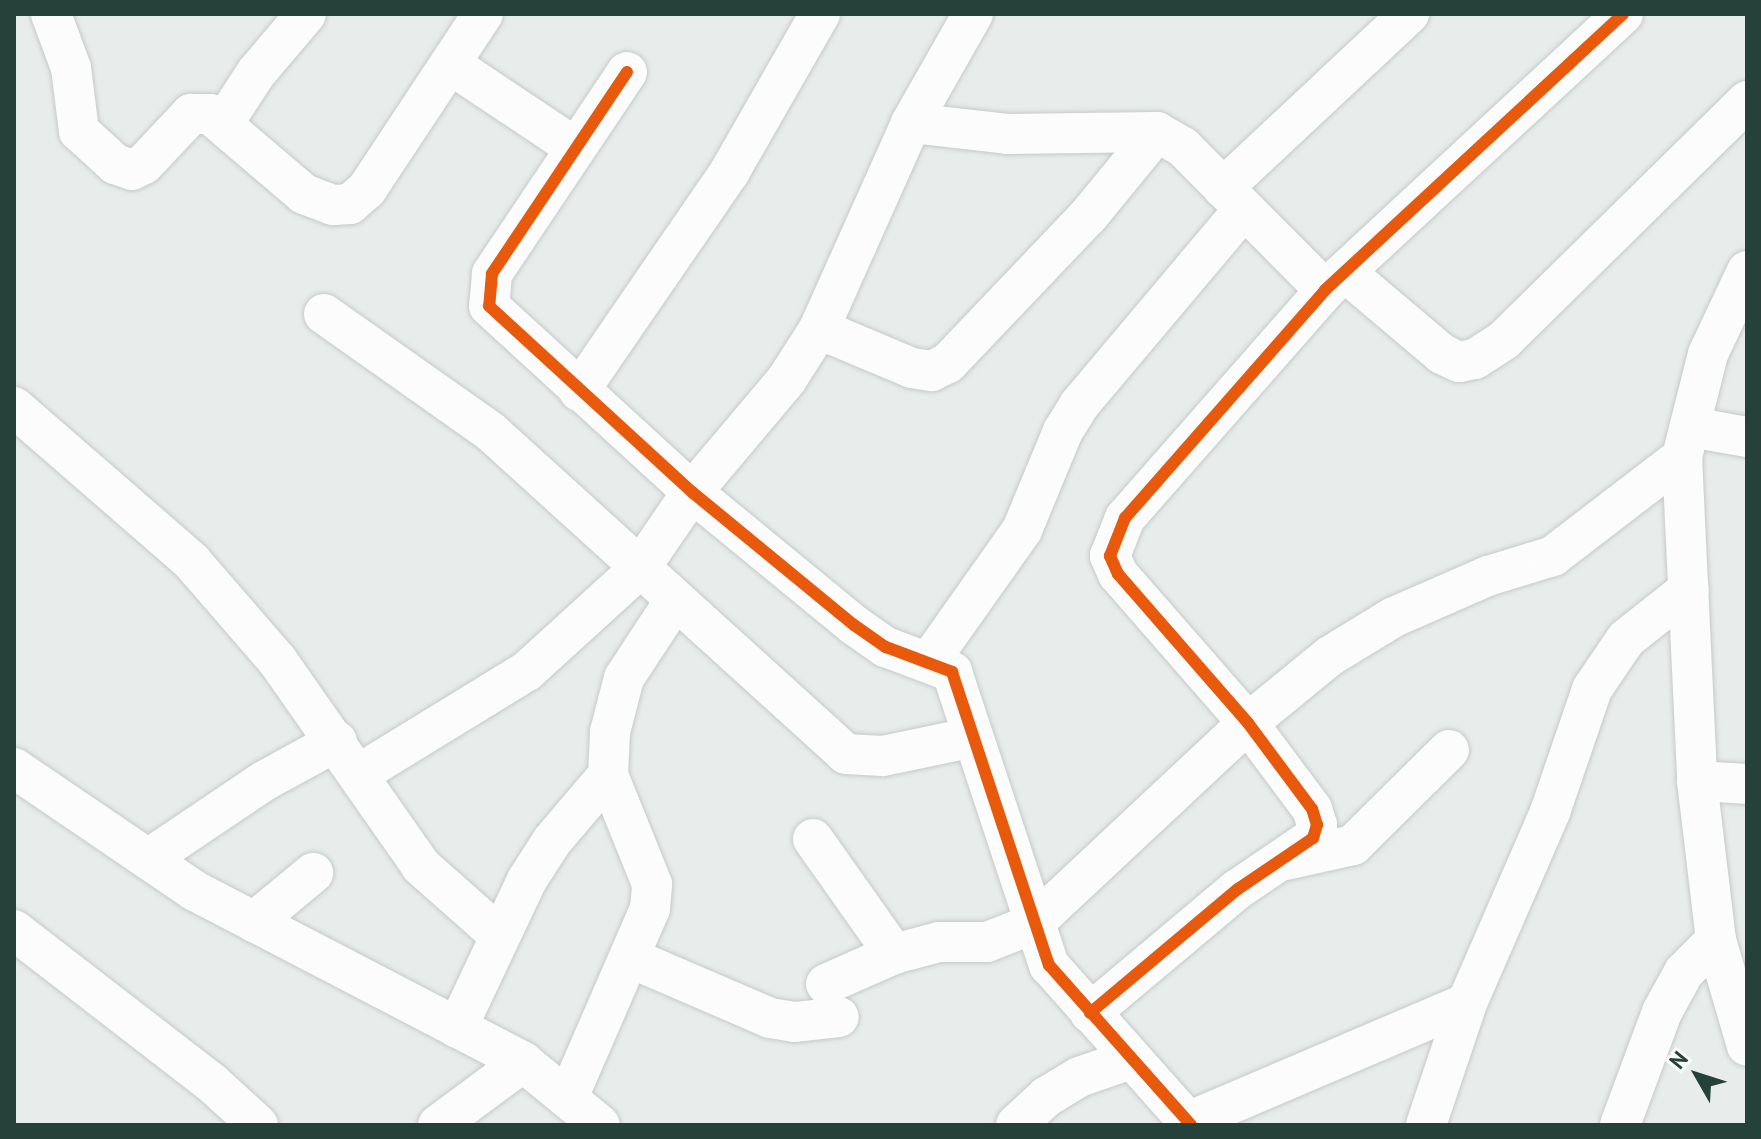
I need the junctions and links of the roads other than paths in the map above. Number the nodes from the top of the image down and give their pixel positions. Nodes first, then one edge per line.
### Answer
1 (51, 14) edge
2 (306, 14) edge
3 (483, 14) edge
4 (820, 14) edge
5 (973, 14) edge
6 (1409, 14) edge
7 (1623, 14) edge
8 (450, 64) junction
9 (627, 72) dead end
10 (1747, 101) edge
11 (224, 122) junction
12 (911, 123) junction
13 (1157, 132) junction
14 (576, 148) junction
15 (1234, 198) junction
16 (1747, 271) edge
17 (1335, 281) junction
18 (324, 314) dead end
19 (819, 329) junction
20 (579, 391) junction
21 (14, 407) edge
22 (1747, 437) edge
23 (1686, 442) junction
24 (692, 492) junction
25 (640, 568) junction
26 (1689, 589) junction
27 (675, 600) junction
28 (930, 660) junction
29 (1248, 723) junction
30 (969, 738) junction
31 (337, 741) junction
32 (1449, 750) dead end
33 (359, 774) junction
34 (608, 775) junction
35 (1697, 781) junction
36 (20, 782) edge
37 (1747, 784) edge
38 (813, 839) dead end
39 (148, 859) junction
40 (1282, 861) junction
41 (313, 873) dead end
42 (254, 922) junction
43 (1033, 924) junction
44 (14, 930) edge
45 (499, 935) junction
46 (1716, 940) junction
47 (894, 954) junction
48 (633, 959) junction
49 (1467, 1003) junction
50 (1090, 1013) junction
51 (457, 1028) junction
52 (1747, 1046) edge
53 (1131, 1059) junction
54 (523, 1062) junction
55 (569, 1095) junction
56 (1189, 1124) edge
57 (258, 1125) edge
58 (438, 1125) edge
59 (600, 1125) edge
60 (1016, 1125) edge
61 (1426, 1125) edge
62 (1620, 1125) edge

1 - 11 street
2 - 11 street
3 - 8 street
4 - 20 street
5 - 12 street
6 - 15 street
7 - 17 street
8 - 11 street
8 - 14 street
9 - 14 street
10 - 17 street
12 - 13 street
12 - 19 street
13 - 15 street
13 - 19 street
14 - 20 street
15 - 17 street
15 - 28 street
16 - 23 street
17 - 29 street
18 - 25 street
19 - 24 street
20 - 24 street
21 - 31 street
22 - 23 street
23 - 26 street
23 - 29 street
24 - 25 street
24 - 28 street
25 - 27 street
25 - 33 street
26 - 35 street
26 - 49 street
27 - 30 street
27 - 34 street
28 - 30 street
29 - 40 street
29 - 43 street
30 - 43 street
31 - 33 street
31 - 39 street
32 - 40 street
33 - 45 street
34 - 45 street
34 - 48 street
35 - 37 street
35 - 46 street
36 - 39 street
38 - 47 street
39 - 42 street
40 - 50 street
41 - 42 street
42 - 51 street
43 - 47 street
43 - 50 street
44 - 57 street
45 - 51 street
46 - 52 street
46 - 62 street
47 - 48 street
48 - 55 street
49 - 56 street
49 - 61 street
50 - 53 street
51 - 54 street
53 - 56 street
53 - 60 street
54 - 55 street
54 - 58 street
55 - 59 street

